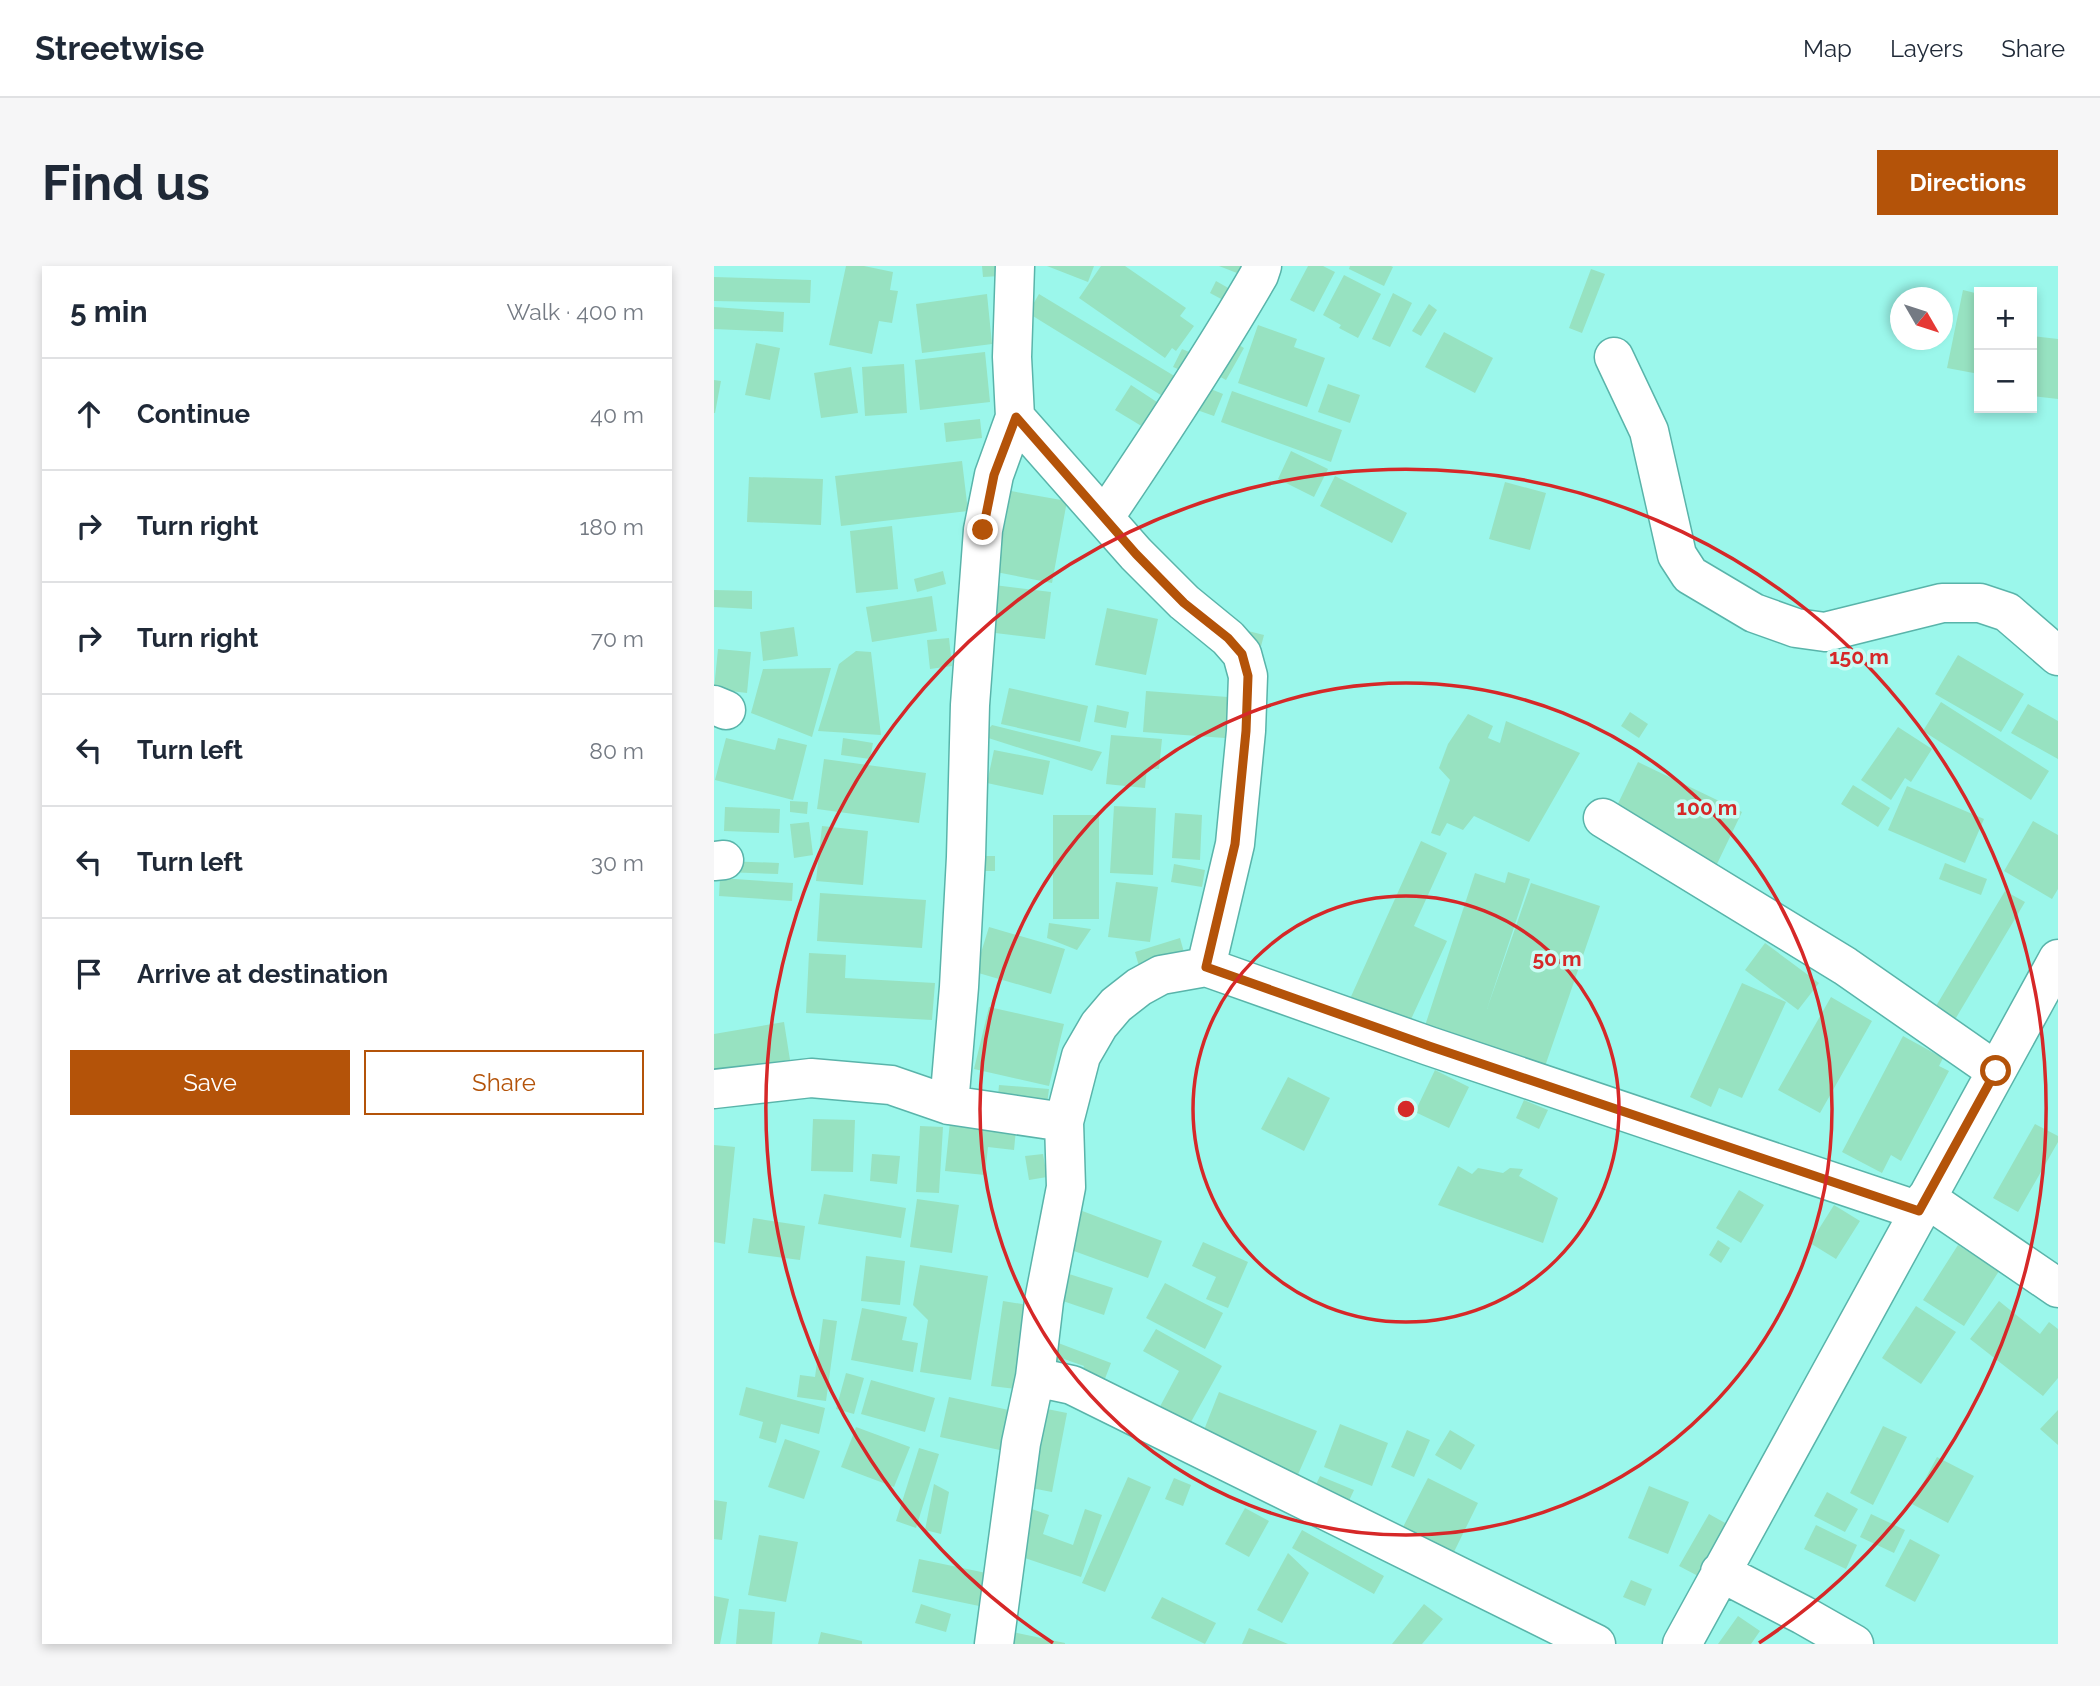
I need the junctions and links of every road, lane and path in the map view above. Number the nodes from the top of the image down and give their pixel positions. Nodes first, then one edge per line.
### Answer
1 (1015, 266) edge
2 (1262, 266) edge
3 (1614, 357) dead end
4 (1016, 417) junction
5 (1104, 518) junction
6 (2058, 656) edge
7 (1603, 818) dead end
8 (2058, 959) edge
9 (1206, 967) junction
10 (1996, 1071) junction
11 (714, 1088) edge
12 (949, 1105) junction
13 (1064, 1122) junction
14 (1922, 1205) junction
15 (2058, 1288) edge
16 (1035, 1377) junction
17 (1720, 1572) junction
18 (994, 1644) edge
19 (1596, 1644) edge
20 (1682, 1644) edge
21 (1854, 1644) edge

1 - 4 street
2 - 5 street
3 - 6 street
4 - 5 street
4 - 12 street
5 - 9 street
7 - 10 street
8 - 10 street
9 - 13 street
9 - 14 street
10 - 14 street
11 - 12 street
12 - 13 street
13 - 16 street
14 - 15 street
14 - 17 street
16 - 18 street
16 - 19 street
17 - 20 street
17 - 21 street

